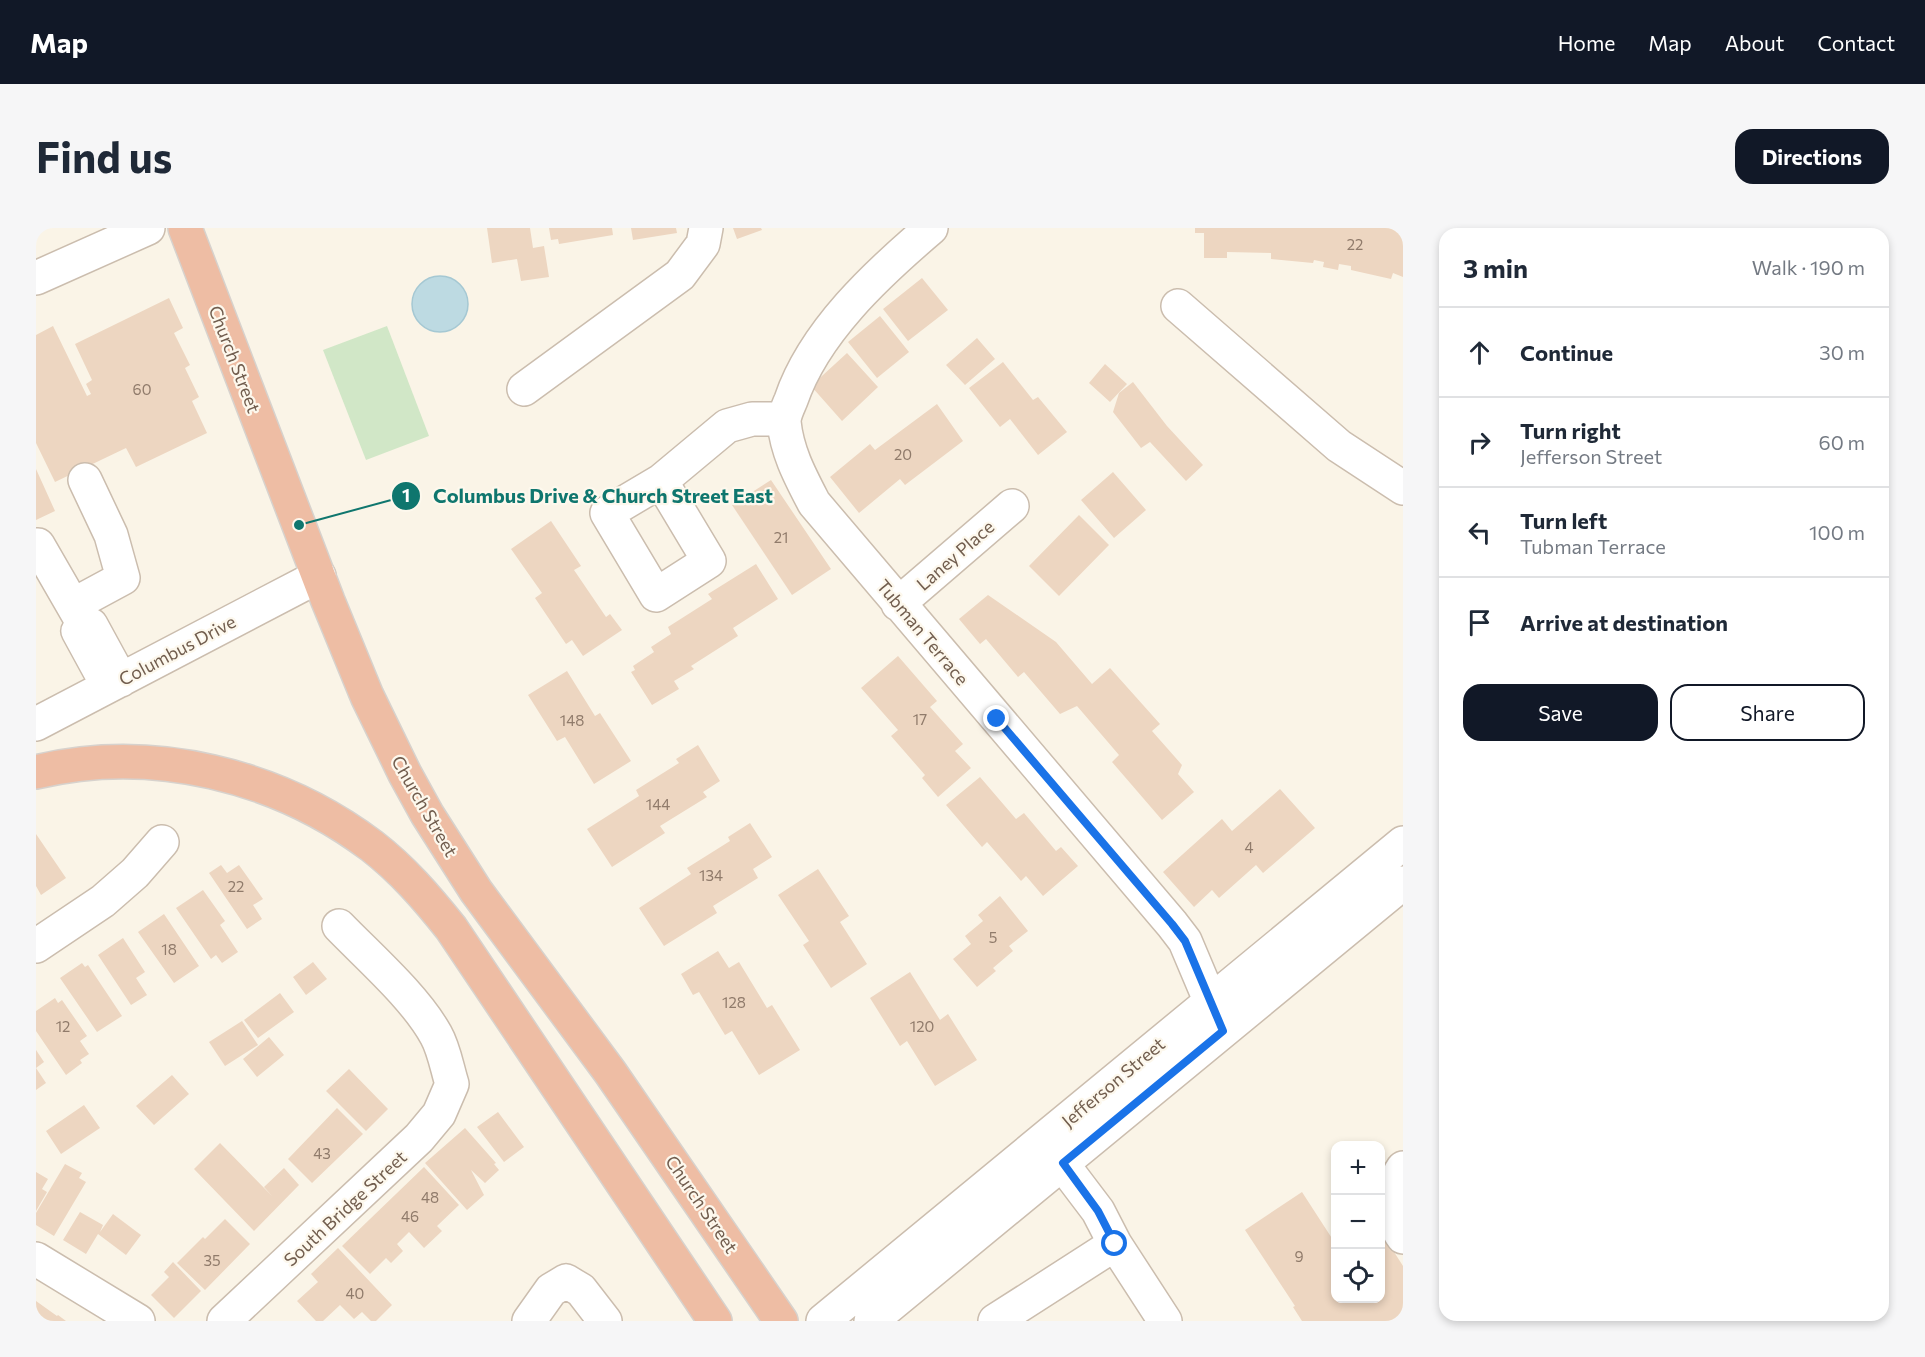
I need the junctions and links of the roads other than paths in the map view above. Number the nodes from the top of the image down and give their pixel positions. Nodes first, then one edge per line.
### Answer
1 (148, 228) edge
2 (185, 228) edge
3 (706, 228) edge
4 (931, 228) edge
5 (36, 278) edge
6 (1178, 306) dead end
7 (524, 389) dead end
8 (784, 419) junction
9 (85, 480) dead end
10 (661, 481) dead end
11 (1403, 488) edge
12 (1012, 506) dead end
13 (38, 545) dead end
14 (319, 576) junction
15 (898, 604) junction
16 (78, 614) junction
17 (114, 683) junction
18 (36, 724) edge
19 (36, 772) edge
20 (162, 842) dead end
21 (1403, 843) edge
22 (1403, 883) edge
23 (339, 926) dead end
24 (36, 946) edge
25 (1211, 1001) junction
26 (1223, 1031) junction
27 (1053, 1151) junction
28 (1403, 1168) edge
29 (1403, 1237) edge
30 (1115, 1244) junction
31 (36, 1259) edge
32 (138, 1321) edge
33 (224, 1321) edge
34 (529, 1321) edge
35 (605, 1321) edge
36 (715, 1321) edge
37 (781, 1321) edge
38 (823, 1321) edge
39 (871, 1321) edge
40 (995, 1321) edge
41 (1165, 1321) edge

1 - 5 street
2 - 14 highway, Church Street
3 - 7 street
4 - 8 street, Tubman Terrace
6 - 11 street
8 - 10 street
8 - 15 street, Tubman Terrace
9 - 16 street
12 - 15 street, Laney Place
13 - 16 street
14 - 17 street, Columbus Drive
14 - 37 highway, Church Street
15 - 25 street, Tubman Terrace
16 - 17 street
17 - 18 street, Columbus Drive
19 - 36 highway
20 - 24 street
21 - 25 street, Jefferson Street
22 - 26 street, Jefferson Street
23 - 33 street, South Bridge Street
25 - 26 street, Tubman Terrace
25 - 27 street, Jefferson Street
26 - 27 street, Jefferson Street
27 - 30 street
27 - 38 street, Jefferson Street
27 - 39 street, Jefferson Street
28 - 29 street
30 - 40 street
30 - 41 street
31 - 32 street
34 - 35 street

